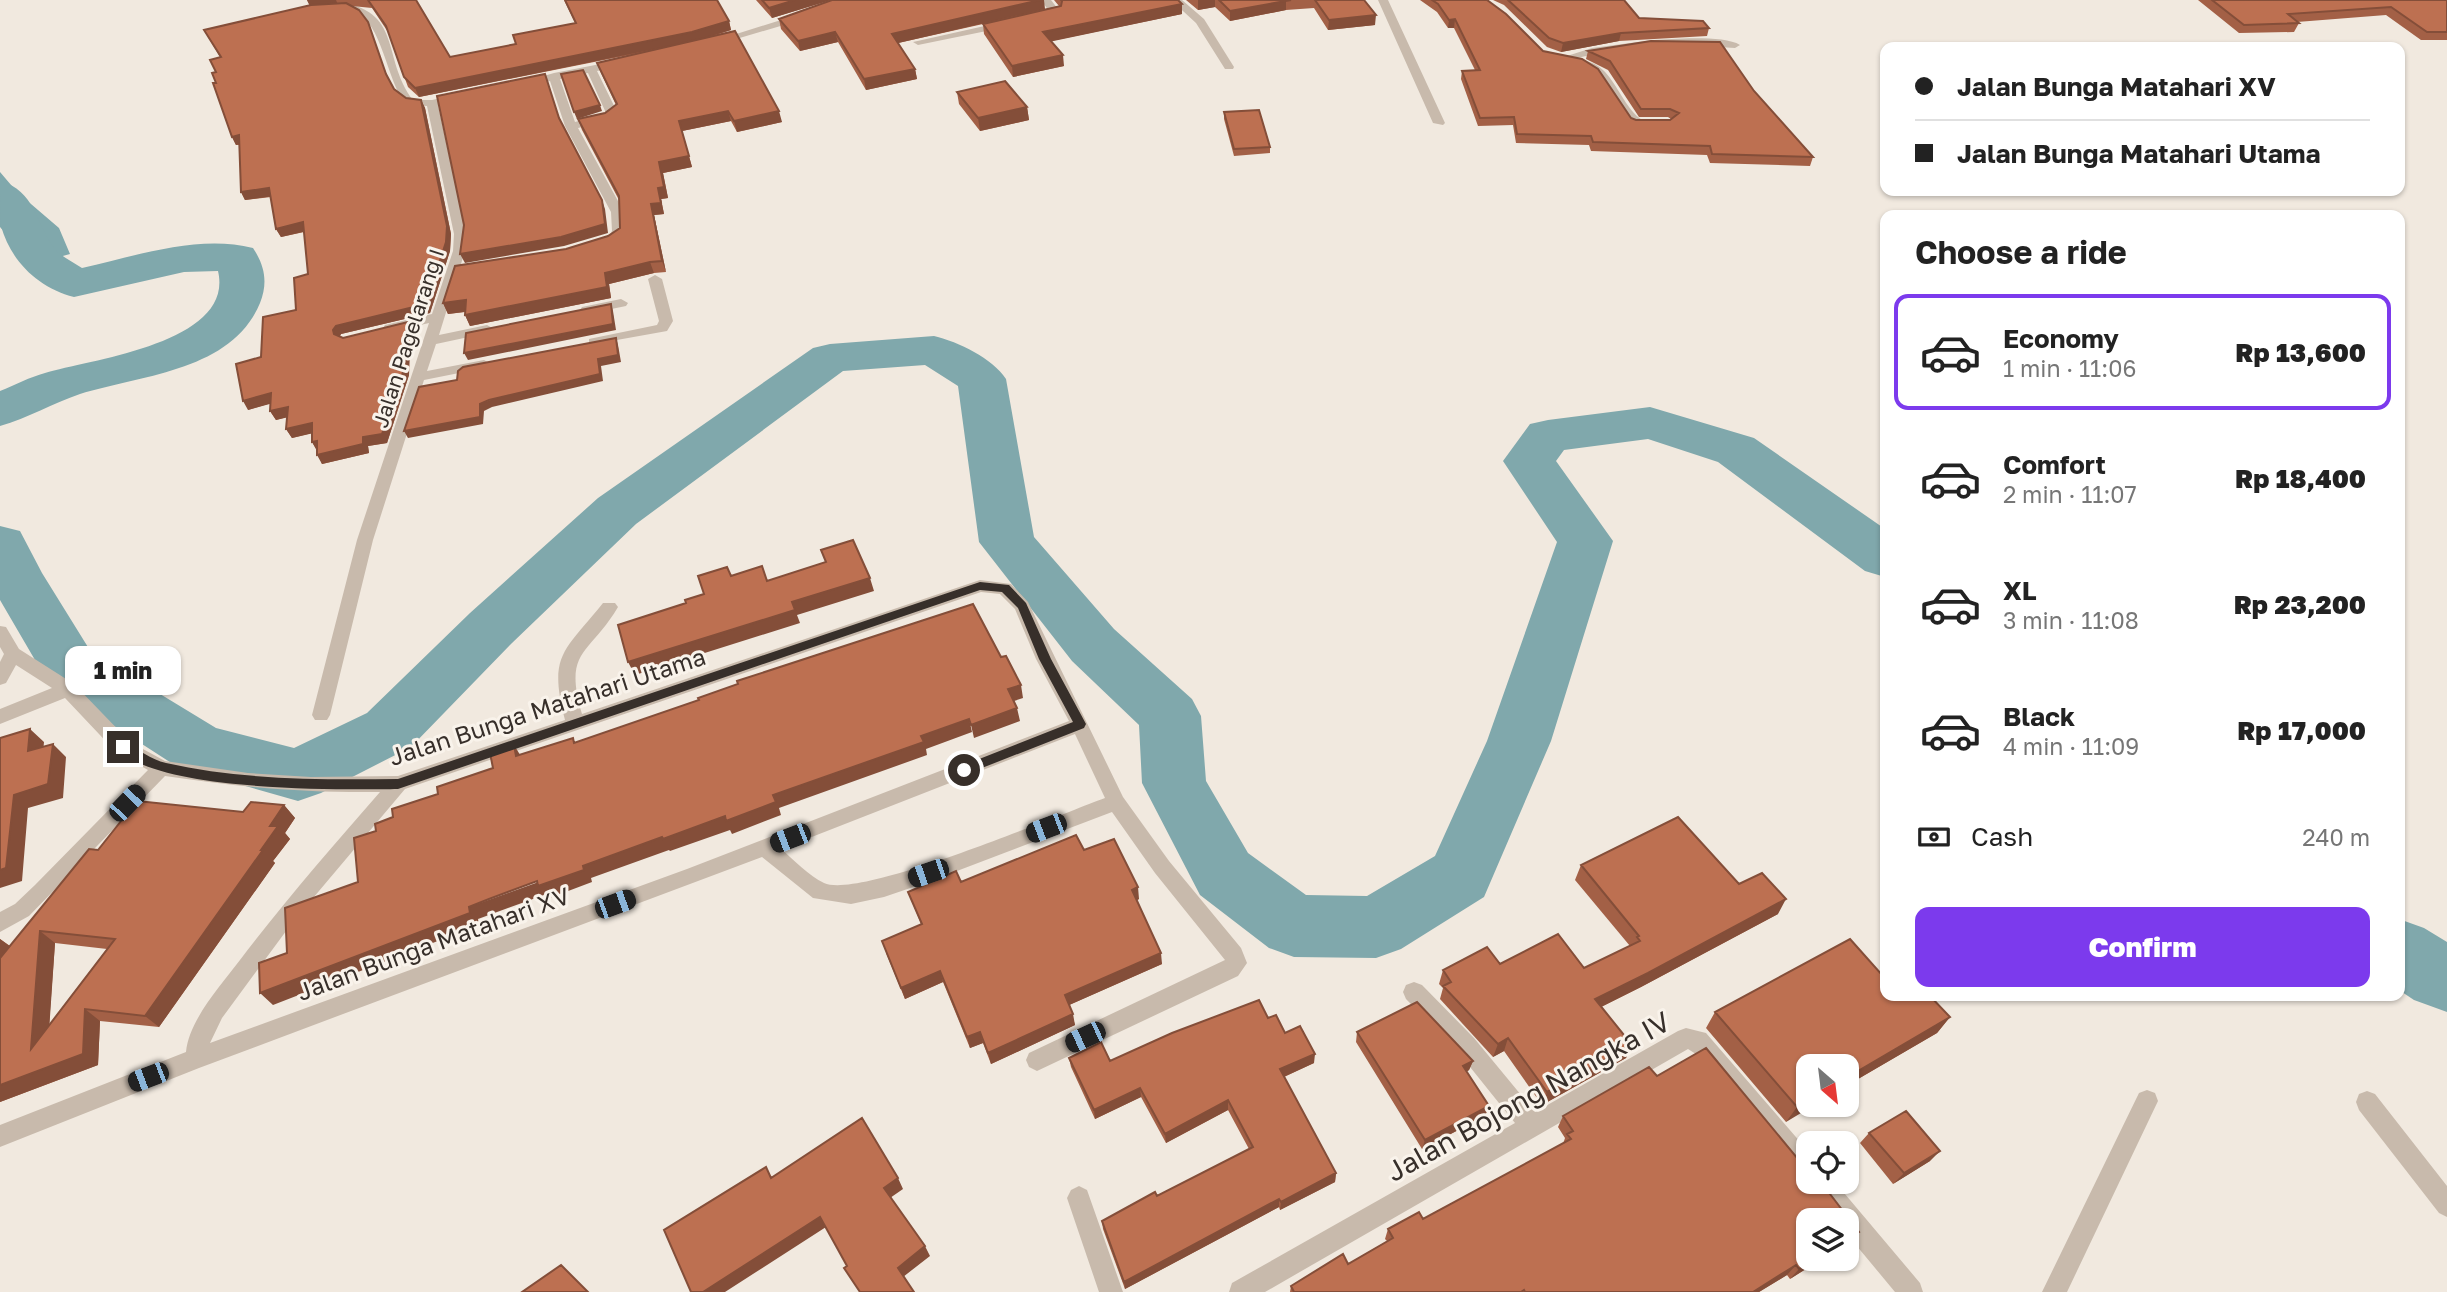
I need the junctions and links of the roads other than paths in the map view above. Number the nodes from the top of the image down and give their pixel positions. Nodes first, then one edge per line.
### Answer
1 (1046, 0) edge
2 (1176, 0) edge
3 (1383, 0) edge
4 (329, 6) edge
5 (809, 14) edge
6 (918, 42) edge
7 (709, 44) edge
8 (1734, 45) dead end
9 (631, 61) edge
10 (1228, 67) dead end
11 (591, 69) junction
12 (554, 76) junction
13 (514, 85) edge
14 (470, 94) edge
15 (432, 103) junction
16 (1439, 123) dead end
17 (1651, 124) edge
18 (572, 125) junction
19 (592, 247) edge
20 (655, 279) dead end
21 (621, 303) dead end
22 (566, 314) edge
23 (438, 317) junction
24 (497, 327) edge
25 (380, 331) edge
26 (429, 341) junction
27 (576, 346) edge
28 (497, 361) edge
29 (419, 377) junction
30 (609, 607) dead end
31 (0, 632) edge
32 (13, 654) junction
33 (0, 678) edge
34 (68, 689) junction
35 (321, 715) dead end
36 (0, 718) edge
37 (575, 724) junction
38 (1080, 724) junction
39 (161, 768) junction
40 (398, 784) junction
41 (1116, 802) junction
42 (765, 848) junction
43 (0, 923) edge
44 (1414, 992) dead end
45 (197, 1058) junction
46 (1037, 1060) dead end
47 (2147, 1101) dead end
48 (2367, 1102) dead end
49 (1533, 1127) junction
50 (0, 1136) edge
51 (1796, 1155) edge
52 (1829, 1194) edge
53 (1079, 1198) dead end
54 (2447, 1205) edge
55 (1111, 1292) edge
56 (1241, 1292) edge
57 (1912, 1292) edge
58 (2054, 1292) edge

1 - 6 street
2 - 10 street
3 - 16 street
4 - 15 street
5 - 7 street
8 - 17 street
9 - 11 street
11 - 12 street
11 - 18 street
12 - 13 street
12 - 18 street
14 - 15 street
15 - 23 street, Jalan Pagelarang I
18 - 19 street
20 - 27 street
21 - 22 street
23 - 25 street
23 - 26 street, Jalan Pagelarang I
24 - 26 street
26 - 29 street, Jalan Pagelarang I
28 - 29 street
29 - 35 street, Jalan Pagelarang I
30 - 37 street
31 - 32 street, Jalan Bunga Matahari Utama
32 - 33 street
32 - 34 street, Jalan Bunga Matahari Utama
34 - 36 street
34 - 39 street, Jalan Bunga Matahari Utama
37 - 38 street, Jalan Bunga Matahari Utama
37 - 40 street, Jalan Bunga Matahari Utama
38 - 41 street
38 - 42 street, Jalan Bunga Matahari XV
39 - 40 street, Jalan Bunga Matahari Utama
39 - 43 street
40 - 45 street
41 - 42 street
41 - 46 street
42 - 45 street, Jalan Bunga Matahari XV
44 - 49 street
45 - 50 street, Jalan Bunga Matahari XV
47 - 58 street
48 - 54 street
49 - 51 street, Jalan Bojong Nangka IV
49 - 56 street, Jalan Bojong Nangka IV
52 - 57 street
53 - 55 street

